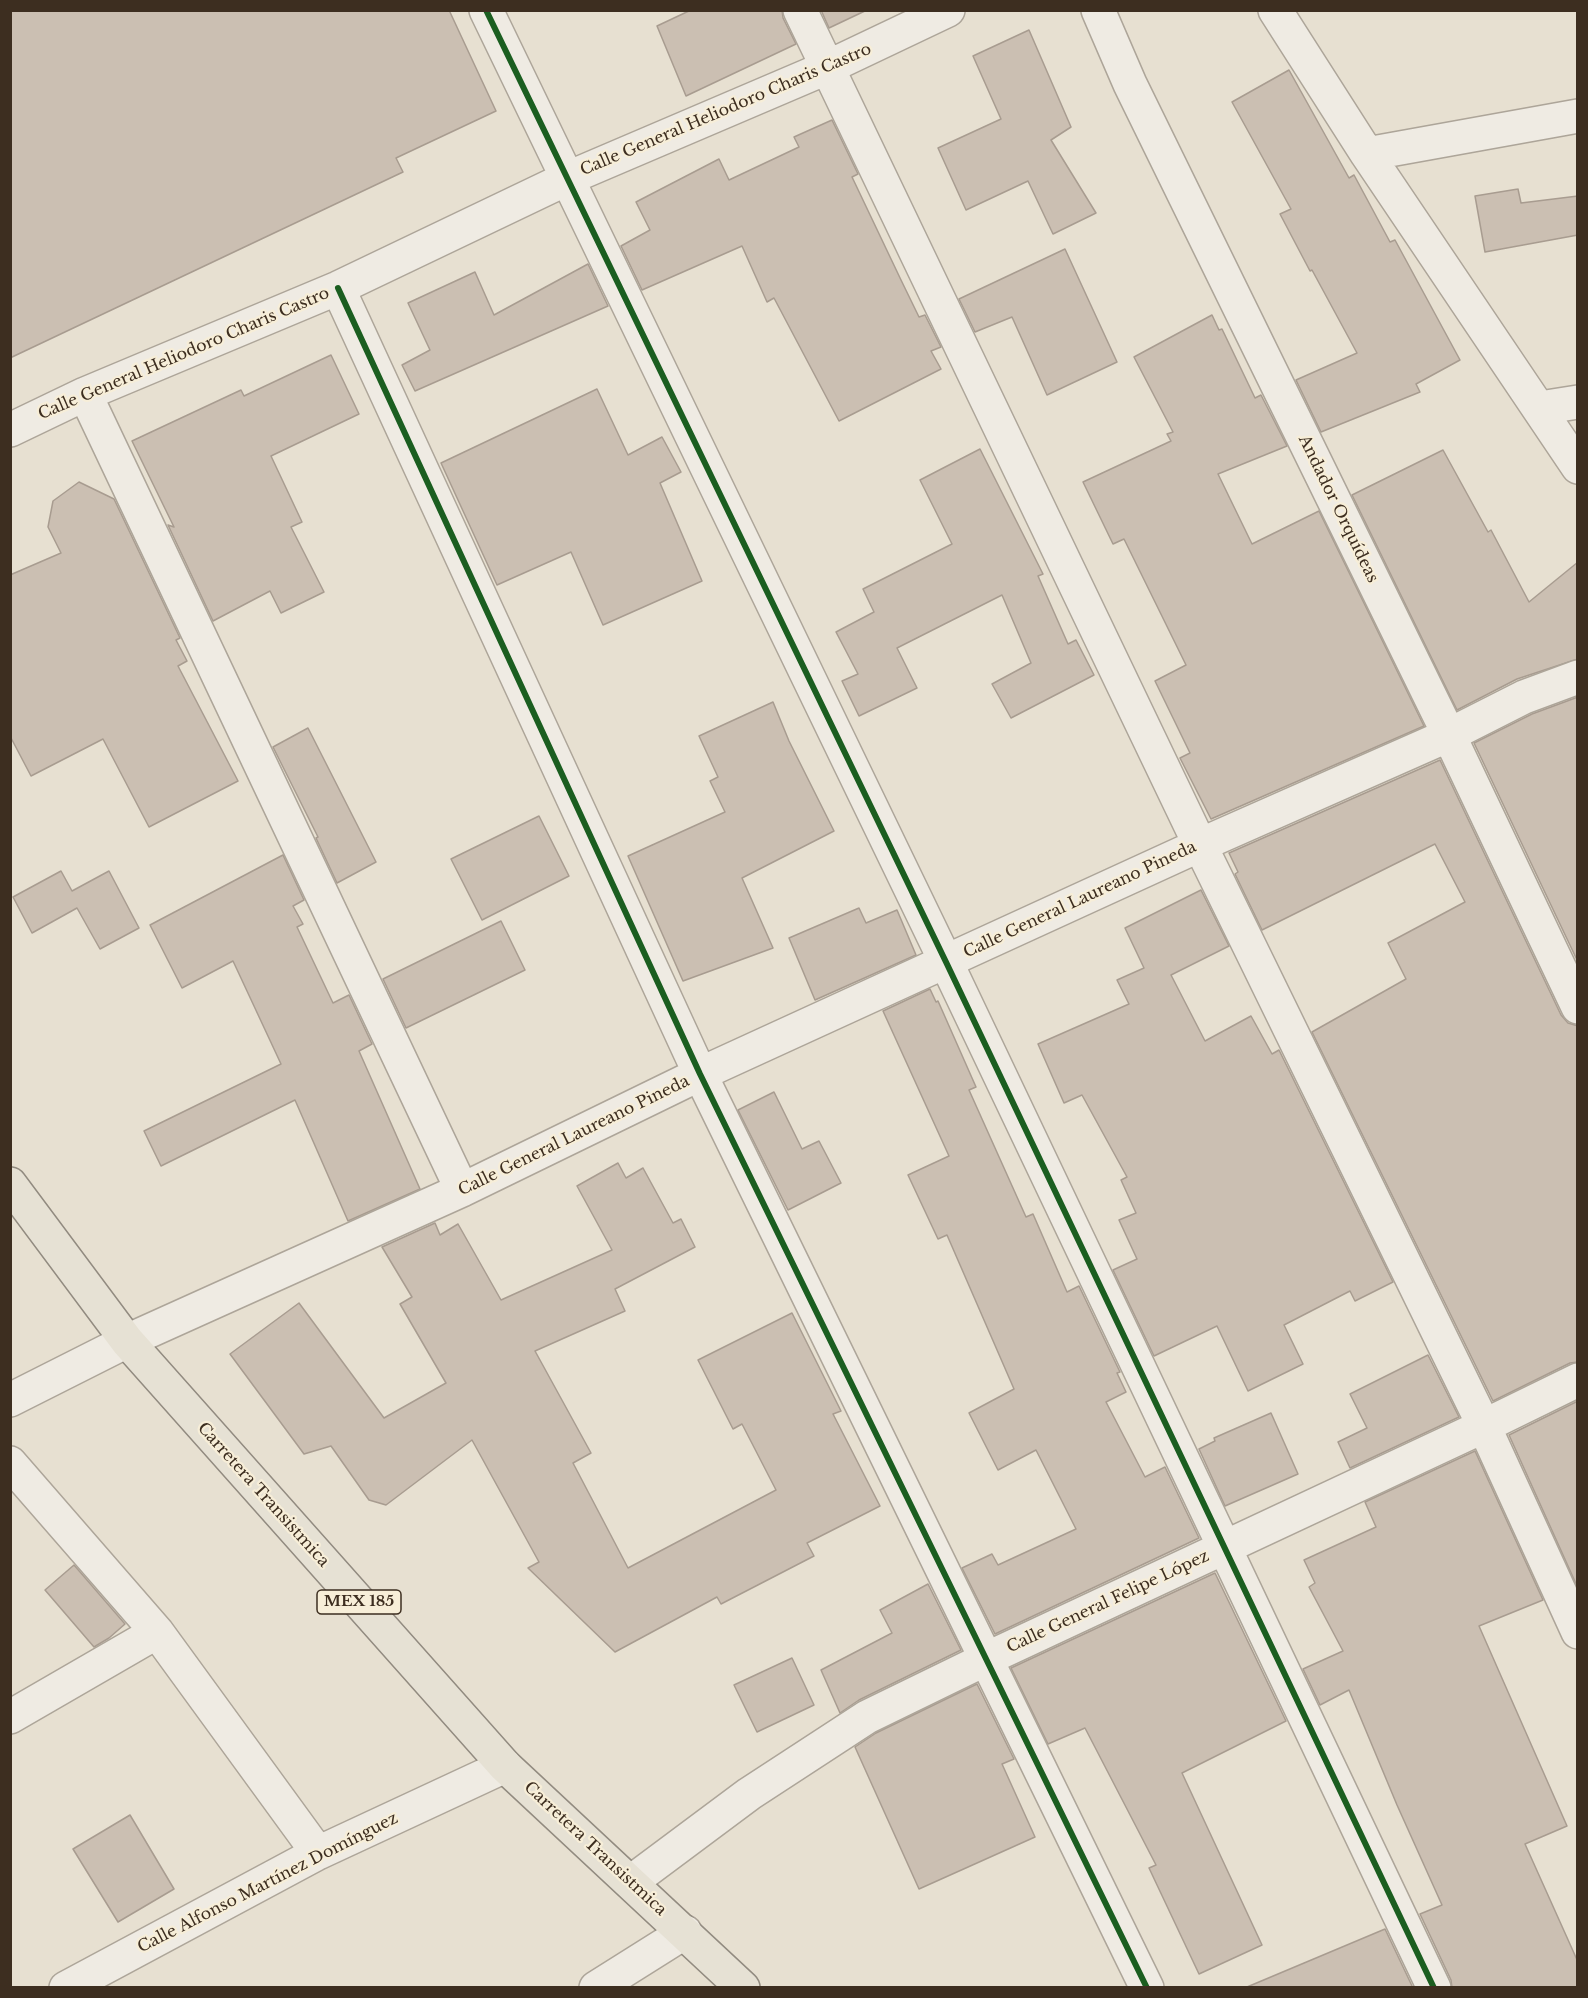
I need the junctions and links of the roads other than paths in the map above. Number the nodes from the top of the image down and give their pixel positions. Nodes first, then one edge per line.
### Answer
1 (486, 10) edge
2 (800, 10) edge
3 (948, 10) edge
4 (1098, 10) edge
5 (1275, 10) edge
6 (826, 68) junction
7 (1578, 116) edge
8 (1367, 154) junction
9 (566, 179) junction
10 (338, 288) junction
11 (85, 394) junction
12 (1578, 402) edge
13 (1540, 408) junction
14 (10, 430) edge
15 (1578, 467) edge
16 (1578, 677) edge
17 (1449, 735) junction
18 (1200, 844) junction
19 (946, 962) junction
20 (1578, 1007) edge
21 (700, 1074) junction
22 (10, 1184) edge
23 (462, 1190) junction
24 (127, 1341) junction
25 (1578, 1380) edge
26 (10, 1400) edge
27 (1485, 1426) junction
28 (10, 1463) edge
29 (1226, 1547) junction
30 (157, 1632) junction
31 (1578, 1632) edge
32 (986, 1659) junction
33 (10, 1717) edge
34 (505, 1766) junction
35 (318, 1853) junction
36 (631, 1882) junction
37 (684, 1932) junction
38 (66, 1988) edge
39 (596, 1988) edge
40 (743, 1988) edge
41 (1147, 1988) edge
42 (1434, 1988) edge

1 - 9 street
2 - 6 street
3 - 6 street, Calle General Heliodoro Charis Castro
4 - 17 street, Andador Orquídeas
5 - 8 street
6 - 9 street, Calle General Heliodoro Charis Castro
6 - 18 street
7 - 8 street
8 - 13 street
9 - 10 street, Calle General Heliodoro Charis Castro
9 - 19 street
10 - 11 street, Calle General Heliodoro Charis Castro
10 - 21 street
11 - 14 street, Calle General Heliodoro Charis Castro
11 - 23 street
12 - 13 street
13 - 15 street
16 - 17 street, Calle General Laureano Pineda
17 - 18 street, Calle General Laureano Pineda
17 - 20 street, Andador Orquídeas
18 - 19 street, Calle General Laureano Pineda
18 - 27 street
19 - 21 street, Calle General Laureano Pineda
19 - 29 street
21 - 23 street, Calle General Laureano Pineda
21 - 32 street
22 - 24 main road, Carretera Transistmica / MEX 185
23 - 24 street, Calle General Laureano Pineda
24 - 26 street, Calle General Laureano Pineda
24 - 34 main road, Carretera Transistmica / MEX 185
25 - 27 street, Calle General Felipe López
27 - 29 street, Calle General Felipe López
27 - 31 street
28 - 30 street
29 - 32 street, Calle General Felipe López
29 - 42 street
30 - 33 street
30 - 35 street
32 - 36 street, Calle General Felipe López
32 - 41 street
34 - 35 street, Calle Alfonso Martínez Domínguez
34 - 36 main road, Carretera Transistmica / MEX 185
35 - 38 street, Calle Alfonso Martínez Domínguez
36 - 37 main road, Carretera Transistmica / MEX 185
37 - 39 street
37 - 40 main road, Carretera Transistmica / MEX 185

